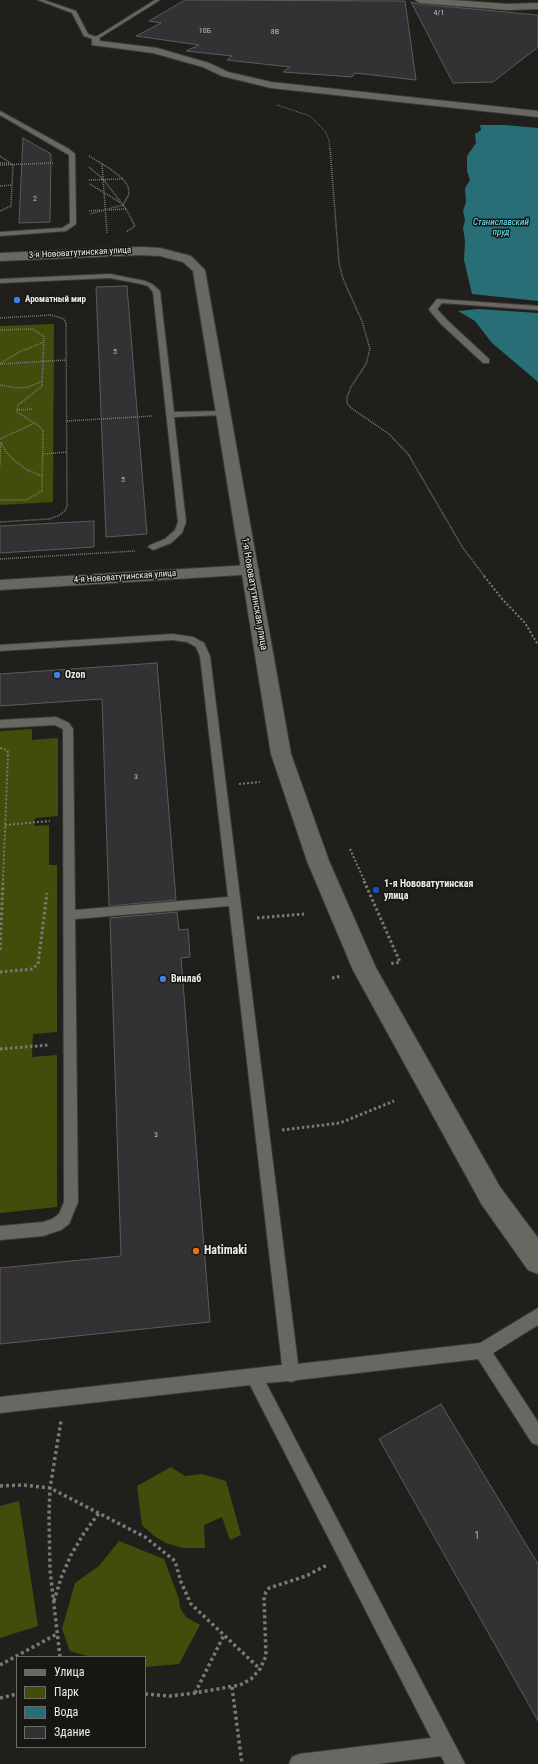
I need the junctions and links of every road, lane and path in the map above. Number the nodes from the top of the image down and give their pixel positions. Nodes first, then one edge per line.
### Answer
1 (40, 0) edge
2 (158, 0) edge
3 (419, 0) edge
4 (538, 6) edge
5 (96, 39) junction
6 (275, 104) dead end
7 (0, 113) edge
8 (538, 114) edge
9 (0, 156) edge
10 (72, 161) junction
11 (10, 163) junction
12 (102, 163) dead end
13 (0, 164) edge
14 (13, 165) junction
15 (103, 179) junction
16 (123, 179) dead end
17 (12, 185) junction
18 (0, 186) edge
19 (104, 193) junction
20 (123, 205) junction
21 (126, 209) junction
22 (105, 210) junction
23 (0, 211) edge
24 (73, 212) junction
25 (73, 219) junction
26 (125, 232) dead end
27 (113, 233) dead end
28 (0, 234) edge
29 (160, 252) joint
30 (0, 257) edge
31 (0, 280) edge
32 (538, 308) edge
33 (0, 318) edge
34 (0, 330) edge
35 (44, 342) junction
36 (66, 360) junction
37 (486, 361) dead end
38 (44, 362) junction
39 (0, 364) edge
40 (43, 381) junction
41 (0, 385) edge
42 (32, 409) dead end
43 (17, 410) junction
44 (223, 413) junction
45 (170, 416) junction
46 (66, 421) junction
47 (35, 423) junction
48 (0, 440) edge
49 (67, 452) junction
50 (0, 454) edge
51 (43, 454) junction
52 (0, 462) edge
53 (0, 466) edge
54 (42, 476) junction
55 (0, 500) edge
56 (0, 522) edge
57 (153, 547) joint
58 (0, 559) edge
59 (250, 570) junction
60 (0, 585) edge
61 (538, 645) edge
62 (0, 648) edge
63 (0, 724) edge
64 (0, 748) edge
65 (69, 820) junction
66 (5, 825) junction
67 (350, 849) dead end
68 (1, 884) edge
69 (48, 888) dead end
70 (234, 901) junction
71 (304, 914) dead end
72 (69, 915) junction
73 (236, 920) junction
74 (0, 950) edge
75 (365, 970) junction
76 (0, 972) edge
77 (70, 1043) junction
78 (0, 1049) edge
79 (394, 1101) dead end
80 (262, 1132) junction
81 (0, 1234) edge
82 (538, 1261) edge
83 (538, 1316) edge
84 (482, 1351) junction
85 (291, 1374) junction
86 (254, 1378) junction
87 (64, 1398) junction
88 (0, 1405) edge
89 (538, 1437) edge
90 (0, 1486) edge
91 (50, 1488) junction
92 (99, 1513) junction
93 (346, 1555) junction
94 (53, 1603) junction
95 (57, 1634) junction
96 (224, 1634) junction
97 (18, 1656) edge
98 (60, 1656) edge
99 (16, 1657) edge
100 (0, 1666) edge
101 (260, 1669) junction
102 (232, 1687) junction
103 (195, 1693) junction
104 (16, 1694) edge
105 (146, 1694) edge
106 (0, 1698) edge
107 (445, 1746) junction
108 (242, 1764) edge
109 (299, 1764) edge
110 (455, 1764) edge

1 - 5 lane
2 - 5 lane
3 - 4 street
5 - 8 street
6 - 61 path
7 - 10 lane
9 - 11 path
10 - 14 path
10 - 15 path
10 - 24 lane
11 - 13 path
11 - 14 path
12 - 15 path
13 - 14 path
14 - 17 path
15 - 16 path
15 - 19 path
15 - 19 path
15 - 20 path
17 - 18 path
17 - 23 path
19 - 20 path
19 - 22 path
20 - 21 path
20 - 22 path
21 - 22 path
21 - 26 path
22 - 24 path
22 - 25 path
22 - 27 path
24 - 25 lane
25 - 28 lane
29 - 30 street, 3-я Нововатутинская улица
29 - 44 street, 1-я Нововатутинская улица
31 - 45 lane
32 - 37 lane
33 - 36 path
34 - 35 path
35 - 38 path
35 - 39 path
36 - 38 path
36 - 46 path
38 - 39 path
38 - 40 path
40 - 41 path
40 - 43 path
42 - 43 path
43 - 47 path
44 - 45 lane
44 - 59 street, 1-я Нововатутинская улица
45 - 46 path
45 - 57 lane
46 - 49 path
47 - 48 path
47 - 51 path
48 - 50 path
48 - 54 path
49 - 51 path
49 - 56 path
50 - 52 path
51 - 54 path
52 - 53 path
54 - 55 path
57 - 58 path
59 - 60 street, 4-я Нововатутинская улица
59 - 75 street, 1-я Нововатутинская улица
62 - 70 lane
63 - 65 lane
64 - 66 path
65 - 66 path
65 - 72 lane
66 - 68 path
67 - 75 path
68 - 74 path
69 - 76 path
70 - 72 lane
70 - 73 lane
71 - 73 path
72 - 77 lane
73 - 80 lane
75 - 82 street, 1-я Нововатутинская улица
77 - 78 path
77 - 81 lane
79 - 80 path
80 - 85 lane
83 - 84 lane
84 - 85 lane
84 - 89 lane
85 - 86 lane
86 - 87 lane
86 - 93 lane
87 - 88 lane
87 - 91 path
90 - 91 path
91 - 92 path
91 - 94 path
92 - 94 path
92 - 96 path
93 - 101 path
93 - 107 lane
94 - 95 path
95 - 97 path
95 - 98 path
96 - 101 path
96 - 103 path
99 - 100 path
101 - 102 path
102 - 103 path
102 - 108 path
103 - 105 path
104 - 106 path
107 - 109 lane
107 - 110 lane

